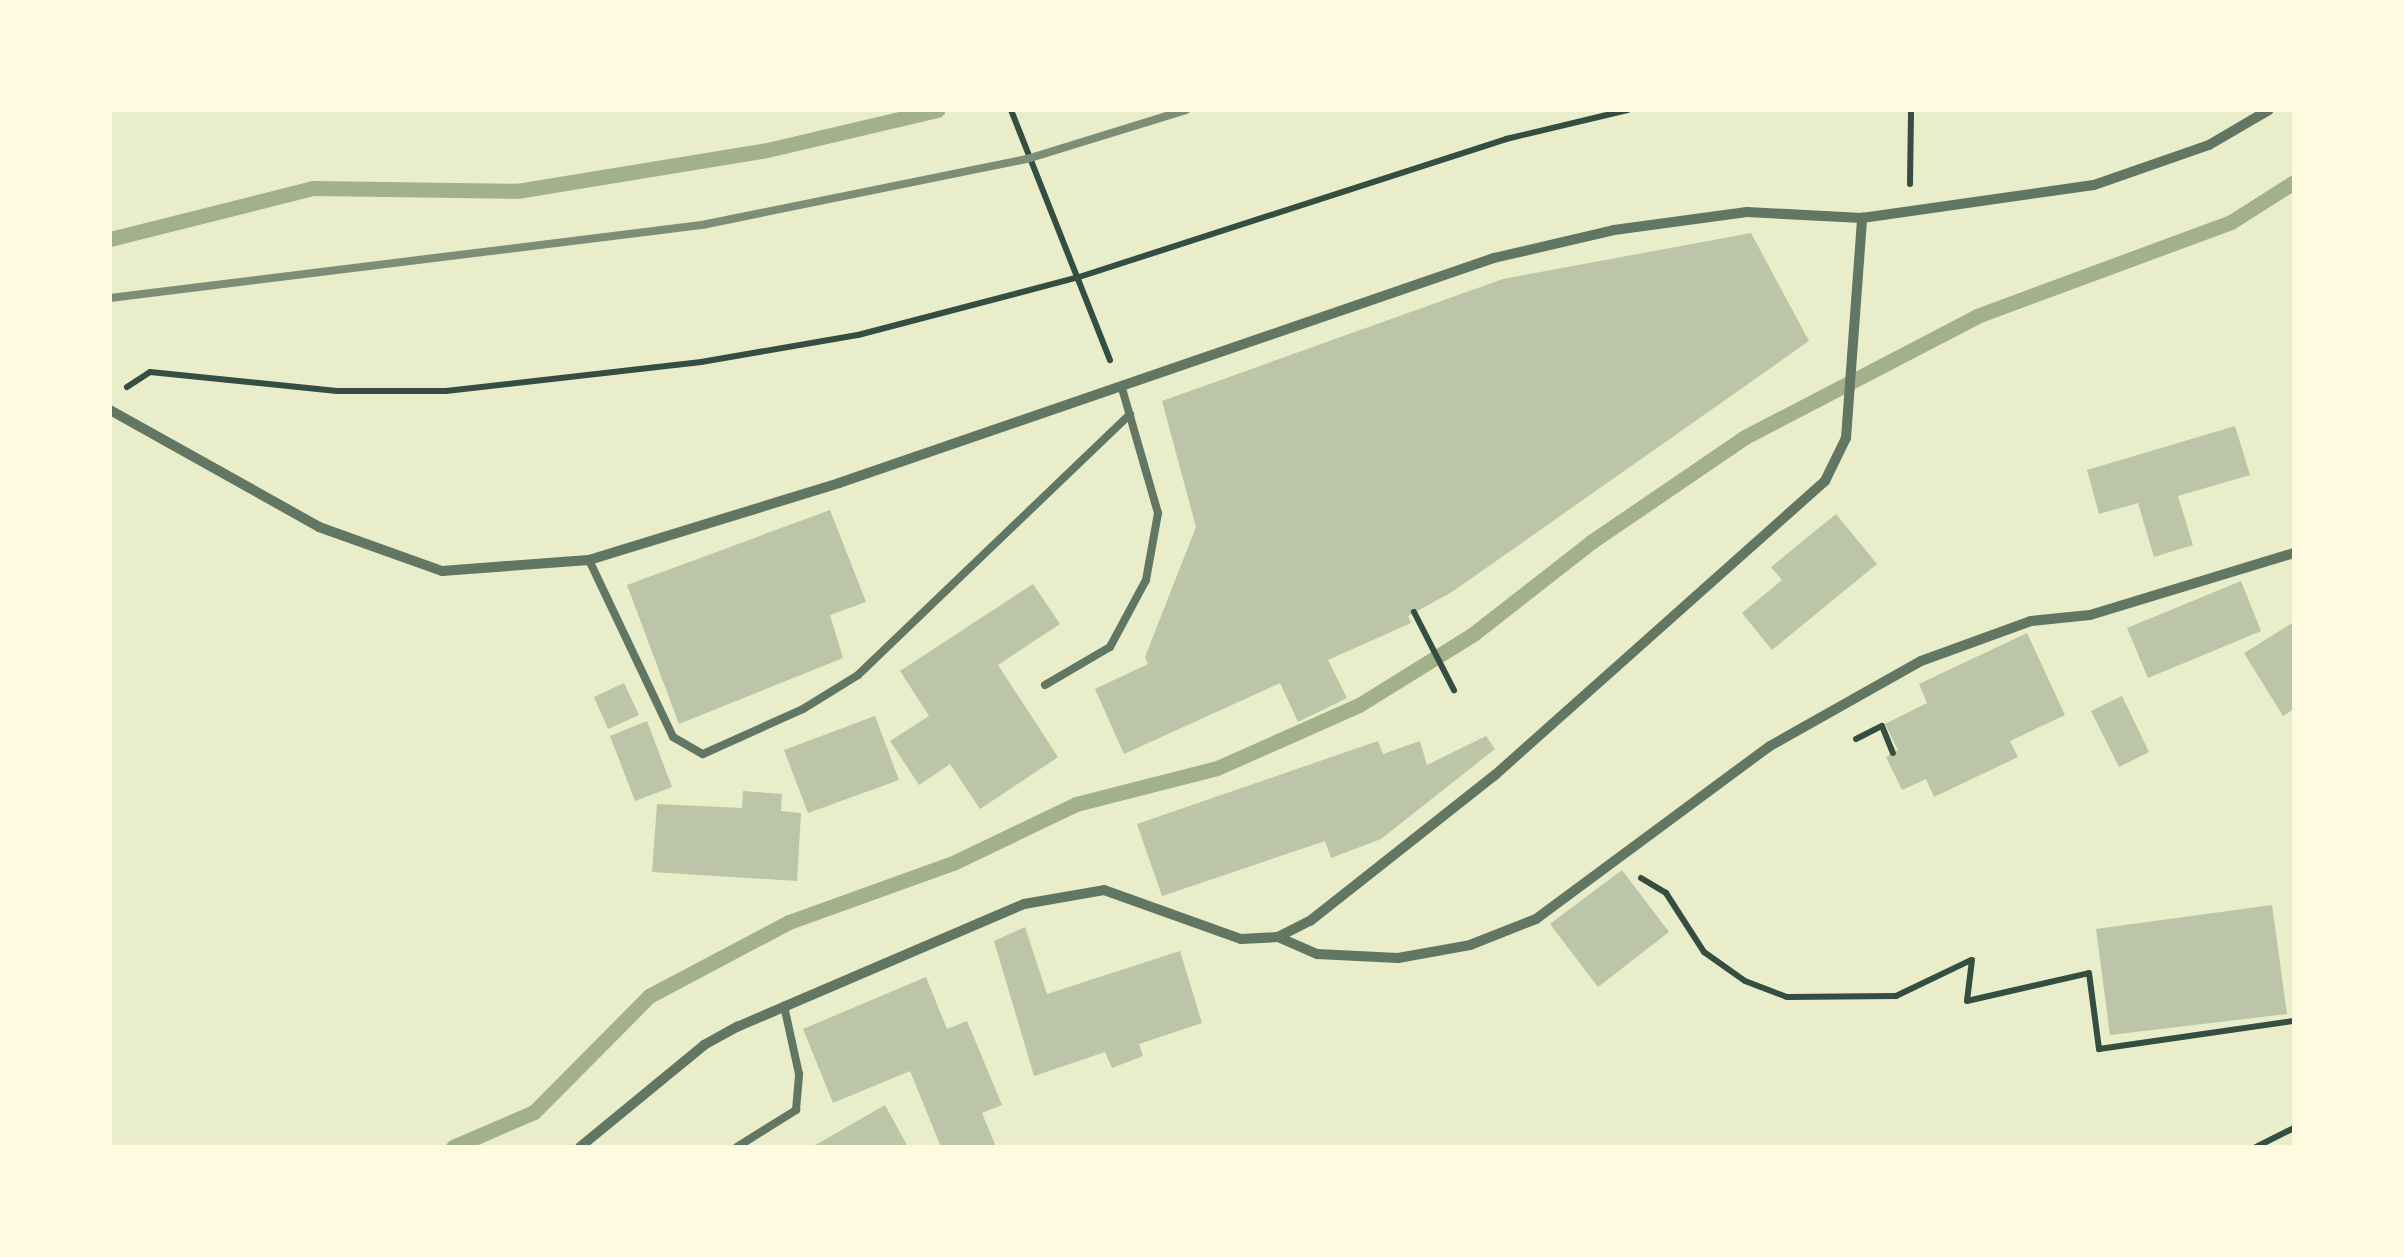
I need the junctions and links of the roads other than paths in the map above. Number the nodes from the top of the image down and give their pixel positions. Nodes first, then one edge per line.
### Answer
1 (2269, 110) edge
2 (1862, 218) junction
3 (1122, 388) junction
4 (110, 410) edge
5 (1130, 414) junction
6 (2294, 553) edge
7 (589, 560) junction
8 (1046, 685) dead end
9 (1278, 936) junction
10 (784, 1006) junction
11 (580, 1147) edge
12 (737, 1147) edge

1 - 2 street
2 - 3 street
2 - 9 street
3 - 5 lane
3 - 7 street
4 - 7 street
5 - 7 lane
5 - 8 lane
6 - 9 street
9 - 10 street
10 - 11 street
10 - 12 lane

